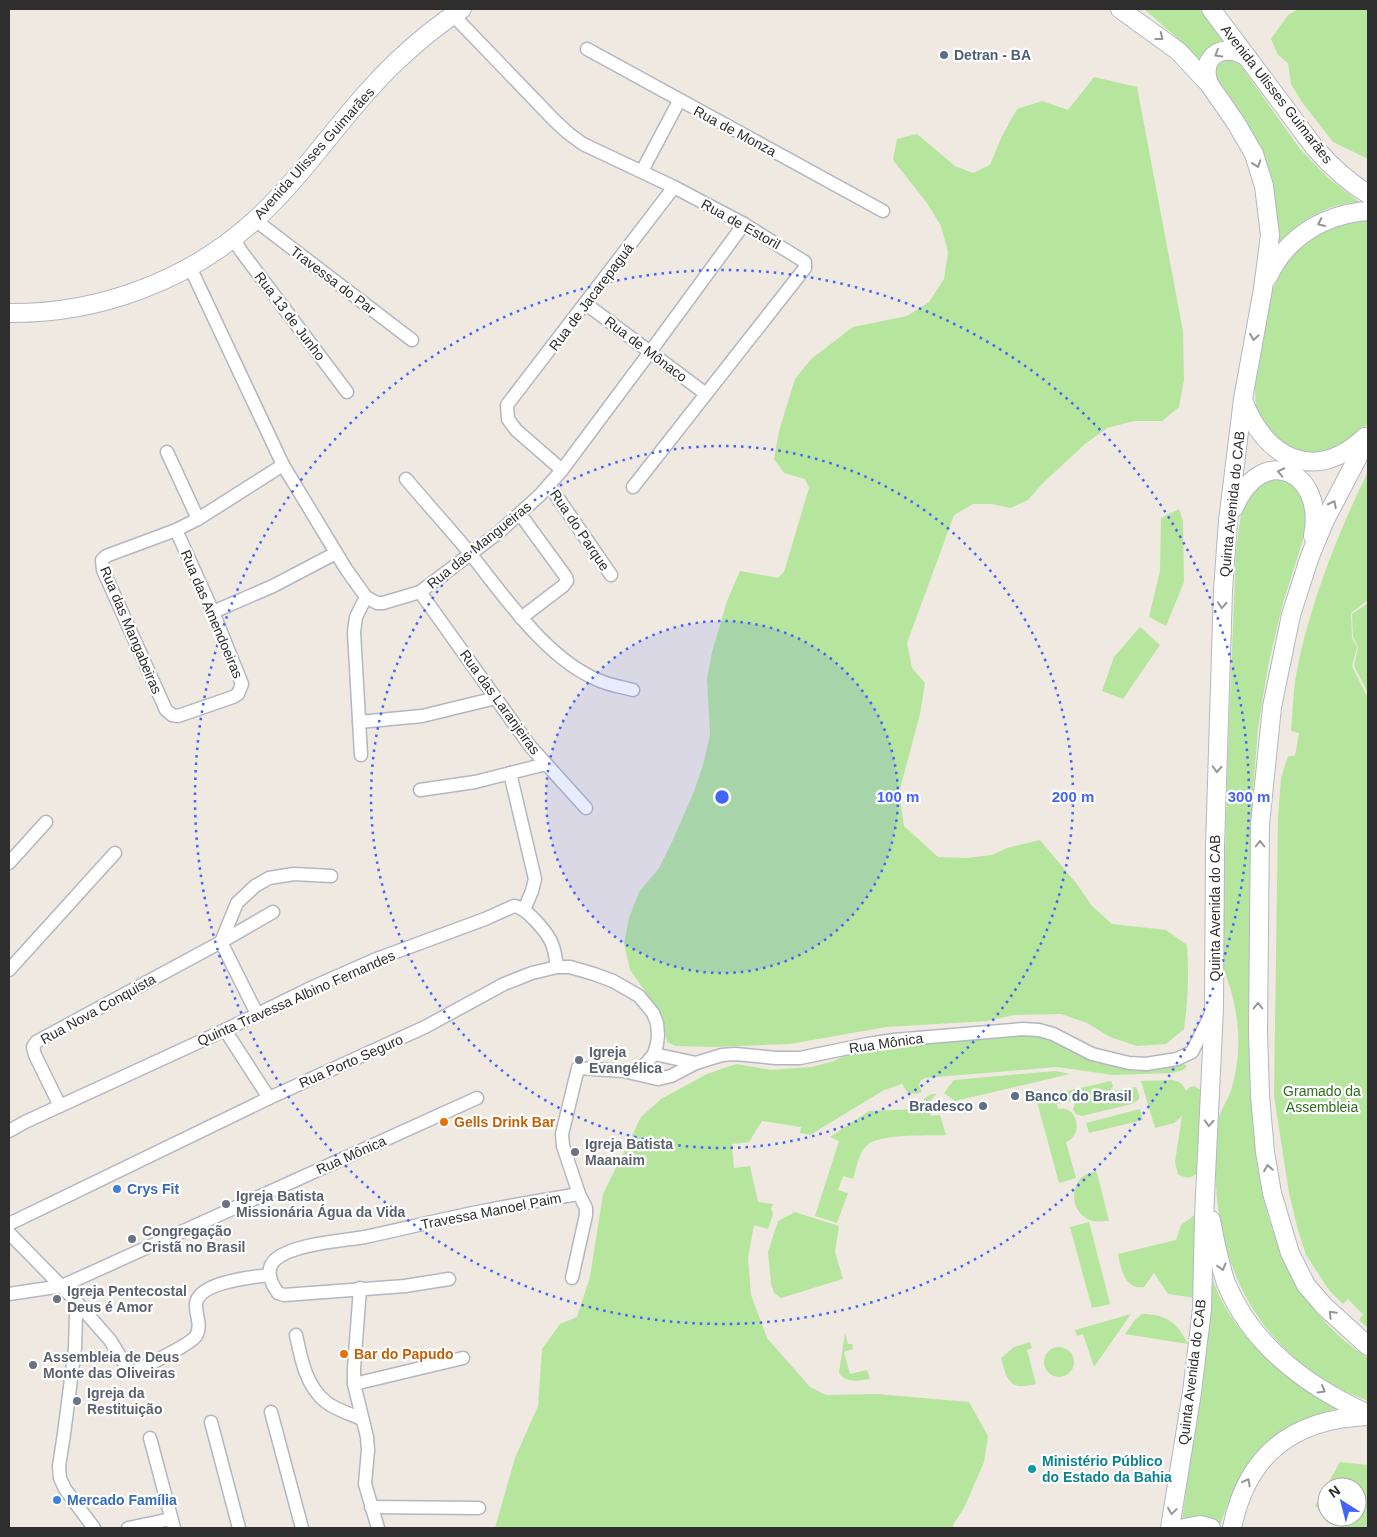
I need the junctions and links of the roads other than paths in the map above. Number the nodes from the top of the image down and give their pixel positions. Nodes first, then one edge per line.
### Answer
1 (1120, 9) edge
2 (1211, 9) edge
3 (458, 12) edge
4 (587, 49) dead end
5 (1250, 60) junction
6 (1209, 84) junction
7 (679, 101) junction
8 (642, 171) junction
9 (674, 187) junction
10 (1368, 194) edge
11 (882, 211) dead end
12 (1368, 211) edge
13 (255, 220) junction
14 (744, 224) junction
15 (233, 238) junction
16 (190, 267) junction
17 (1263, 289) junction
18 (586, 304) junction
19 (9, 313) edge
20 (412, 340) dead end
21 (650, 352) junction
22 (348, 392) dead end
23 (706, 394) junction
24 (1243, 400) junction
25 (1368, 434) edge
26 (1368, 438) edge
27 (167, 452) dead end
28 (283, 465) junction
29 (562, 470) junction
30 (406, 478) dead end
31 (549, 485) junction
32 (633, 487) dead end
33 (520, 514) junction
34 (198, 519) junction
35 (1228, 522) junction
36 (176, 530) junction
37 (336, 553) junction
38 (471, 554) junction
39 (1310, 556) junction
40 (611, 575) dead end
41 (420, 592) junction
42 (366, 597) junction
43 (213, 612) junction
44 (521, 618) junction
45 (633, 690) dead end
46 (496, 698) junction
47 (178, 716) joint
48 (359, 722) junction
49 (361, 755) dead end
50 (546, 764) junction
51 (510, 773) junction
52 (420, 790) dead end
53 (586, 808) dead end
54 (46, 822) dead end
55 (115, 853) dead end
56 (9, 863) edge
57 (331, 876) dead end
58 (524, 910) junction
59 (273, 912) dead end
60 (221, 942) junction
61 (558, 967) junction
62 (9, 970) edge
63 (1214, 1008) junction
64 (258, 1014) junction
65 (226, 1030) junction
66 (654, 1054) junction
67 (696, 1063) junction
68 (638, 1073) junction
69 (269, 1098) junction
70 (477, 1098) dead end
71 (60, 1106) junction
72 (9, 1131) edge
73 (1206, 1185) junction
74 (579, 1194) junction
75 (9, 1224) edge
76 (9, 1233) edge
77 (269, 1275) junction
78 (572, 1278) dead end
79 (449, 1279) dead end
80 (62, 1286) junction
81 (360, 1288) junction
82 (9, 1294) edge
83 (73, 1298) junction
84 (296, 1335) dead end
85 (1368, 1346) edge
86 (463, 1358) dead end
87 (354, 1384) junction
88 (271, 1412) dead end
89 (1368, 1415) edge
90 (362, 1419) junction
91 (211, 1422) dead end
92 (150, 1438) dead end
93 (371, 1507) junction
94 (479, 1508) dead end
95 (172, 1524) edge
96 (94, 1528) edge
97 (128, 1528) edge
98 (239, 1528) edge
99 (302, 1528) edge
100 (378, 1528) edge
101 (1170, 1528) edge
102 (1184, 1528) edge
103 (1211, 1528) edge
104 (1232, 1528) edge

1 -> 6 main road
2 - 5 main road, Avenida Ulisses Guimarães
3 - 8 street, Rua de Estoril
3 - 13 main road, Avenida Ulisses Guimarães
4 - 7 street, Rua de Monza
5 -> 6 main road
5 - 10 main road, Avenida Ulisses Guimarães
6 -> 17 main road
7 - 8 street
7 - 11 street, Rua de Monza
8 - 9 street, Rua de Estoril
9 - 14 street, Rua de Estoril
9 - 18 street, Rua de Jacarepaguá
12 -> 17 main road
13 - 15 main road, Avenida Ulisses Guimarães
13 - 20 street, Travessa do Par
14 - 21 street, Rua das Mangueiras
14 - 23 street, Rua de Estoril
15 - 16 main road, Avenida Ulisses Guimarães
15 - 22 street, Rua 13 de Junho
16 - 19 main road, Avenida Ulisses Guimarães
16 - 28 street
17 -> 24 main road, Quinta Avenida do CAB
18 - 21 street, Rua de Mônaco
18 - 29 street, Rua de Jacarepaguá
21 - 23 street, Rua de Mônaco
21 - 29 street, Rua das Mangueiras
23 - 32 street, Rua de Estoril
24 - 25 main road
24 - 35 main road, Quinta Avenida do CAB
39 -> 26 main road
27 - 34 street
28 - 34 street, Rua das Mangabeiras
28 - 37 street
29 - 31 street, Rua das Mangueiras
30 - 38 street
31 - 33 street, Rua das Mangueiras
31 - 40 street, Rua do Parque
33 - 38 street, Rua das Mangueiras
33 - 44 street
34 - 36 street, Rua das Mangabeiras
39 -> 35 main road
35 -> 63 main road, Quinta Avenida do CAB
36 - 43 street, Rua das Amendoeiras
36 - 47 street, Rua das Mangabeiras
37 - 42 street
37 - 43 street
38 - 41 street, Rua das Mangueiras
38 - 44 street
85 -> 39 main road
41 - 42 street, Rua das Mangueiras
41 - 46 street, Rua das Laranjeiras
42 - 48 street
43 - 47 street, Rua das Amendoeiras
44 - 45 street
46 - 48 street
46 - 50 street, Rua das Laranjeiras
48 - 49 street
50 - 51 street
50 - 53 street, Rua das Laranjeiras
51 - 52 street
51 - 58 street
54 - 56 street
55 - 62 street
57 - 60 street
58 - 61 street
58 - 64 street, Quinta Travessa Albino Fernandes
59 - 60 street, Rua Nova Conquista
60 - 64 street
60 - 71 street, Rua Nova Conquista
61 - 66 street, Rua Porto Seguro
61 - 69 street, Rua Porto Seguro
63 - 67 street, Rua Mônica
63 -> 73 main road, Quinta Avenida do CAB
64 - 65 street, Quinta Travessa Albino Fernandes
65 - 69 street
65 - 71 street, Quinta Travessa Albino Fernandes
66 - 67 street
66 - 68 street
67 - 68 street, Rua Mônica
68 - 74 street, Rua Mônica
69 - 75 street, Rua Porto Seguro
70 - 80 street, Rua Mônica
71 - 72 street, Quinta Travessa Albino Fernandes
73 -> 89 main road
73 -> 101 main road, Quinta Avenida do CAB
74 - 77 street, Travessa Manoel Paim
74 - 78 street
76 - 80 street
77 - 81 street
77 - 83 street
79 - 81 street
80 - 82 street, Rua Mônica
80 - 83 street
81 - 87 street
83 - 96 street
84 - 90 street
86 - 87 street
87 - 90 street
88 - 99 street
104 -> 89 main road
90 - 93 street
91 - 98 street
92 - 95 street
93 - 94 street
93 - 100 street
95 - 97 street
102 - 103 main road

